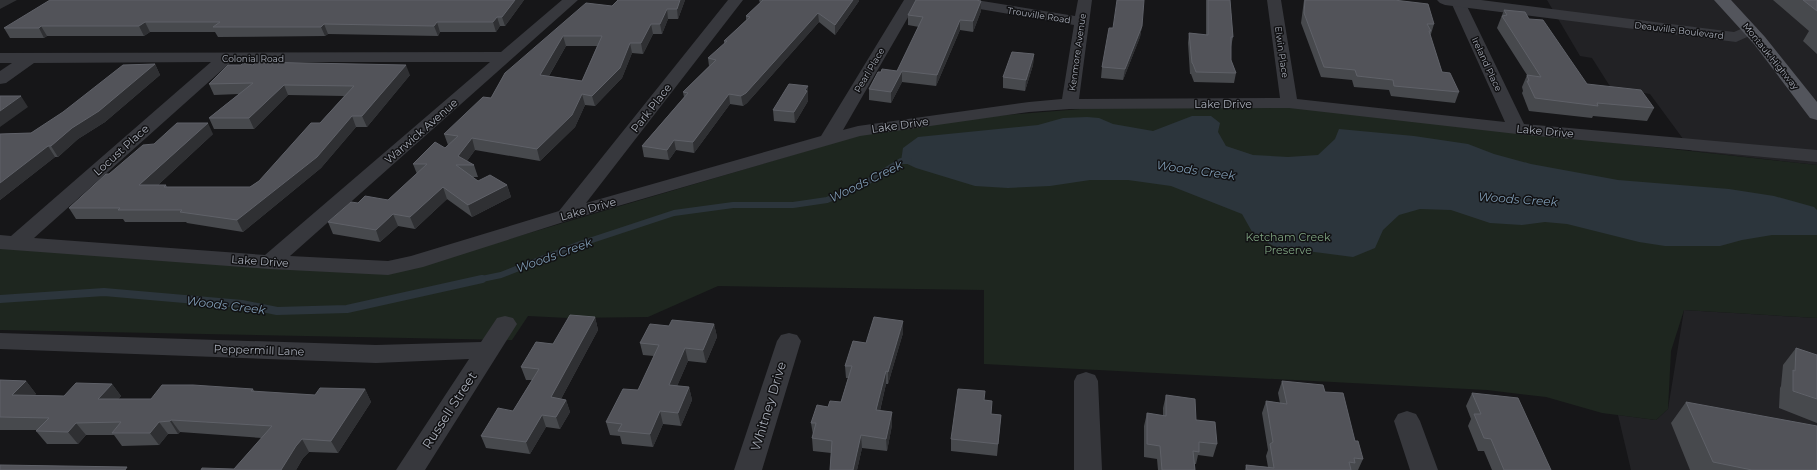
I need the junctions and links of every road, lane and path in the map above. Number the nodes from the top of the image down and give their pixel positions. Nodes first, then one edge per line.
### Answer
1 (571, 0) edge
2 (736, 0) edge
3 (911, 0) edge
4 (950, 0) edge
5 (1085, 0) edge
6 (1274, 0) edge
7 (1722, 0) edge
8 (1453, 1) edge
9 (1671, 14) dead end
10 (1081, 22) junction
11 (1750, 30) junction
12 (505, 57) junction
13 (0, 58) edge
14 (30, 58) junction
15 (226, 58) junction
16 (0, 79) edge
17 (1070, 104) junction
18 (1289, 104) junction
19 (1817, 114) edge
20 (1517, 129) junction
21 (828, 139) junction
22 (1817, 156) edge
23 (566, 216) junction
24 (8, 242) edge
25 (270, 262) junction
26 (505, 324) dead end
27 (0, 341) edge
28 (788, 341) dead end
29 (488, 350) junction
30 (1086, 381) dead end
31 (1407, 421) dead end
32 (410, 470) edge
33 (748, 470) edge
34 (1088, 470) edge
35 (1424, 470) edge

1 - 12 street, Warwick Avenue
2 - 23 street, Park Place
3 - 21 street, Pearl Place
4 - 10 street, Trouville Road
5 - 10 street, Kenmore Avenue
6 - 18 street, Elwin Place
7 - 11 main road, Montauk Highway
8 - 11 street, Deauville Boulevard
8 - 20 street, Ireland Place
9 - 11 street, Deauville Boulevard
10 - 17 street, Kenmore Avenue
11 - 19 main road, Montauk Highway
12 - 15 street, Colonial Road
12 - 25 street, Warwick Avenue
13 - 14 street, Colonial Road
14 - 15 street, Colonial Road
14 - 16 street
15 - 24 street, Locust Place
17 - 18 street, Lake Drive
17 - 21 street, Lake Drive
18 - 20 street, Lake Drive
20 - 22 street, Lake Drive
21 - 23 street, Lake Drive
23 - 25 street, Lake Drive
24 - 25 street, Lake Drive
26 - 29 street
27 - 29 street, Peppermill Lane
28 - 33 street, Whitney Drive
29 - 32 street, Russell Street
30 - 34 street
31 - 35 street

